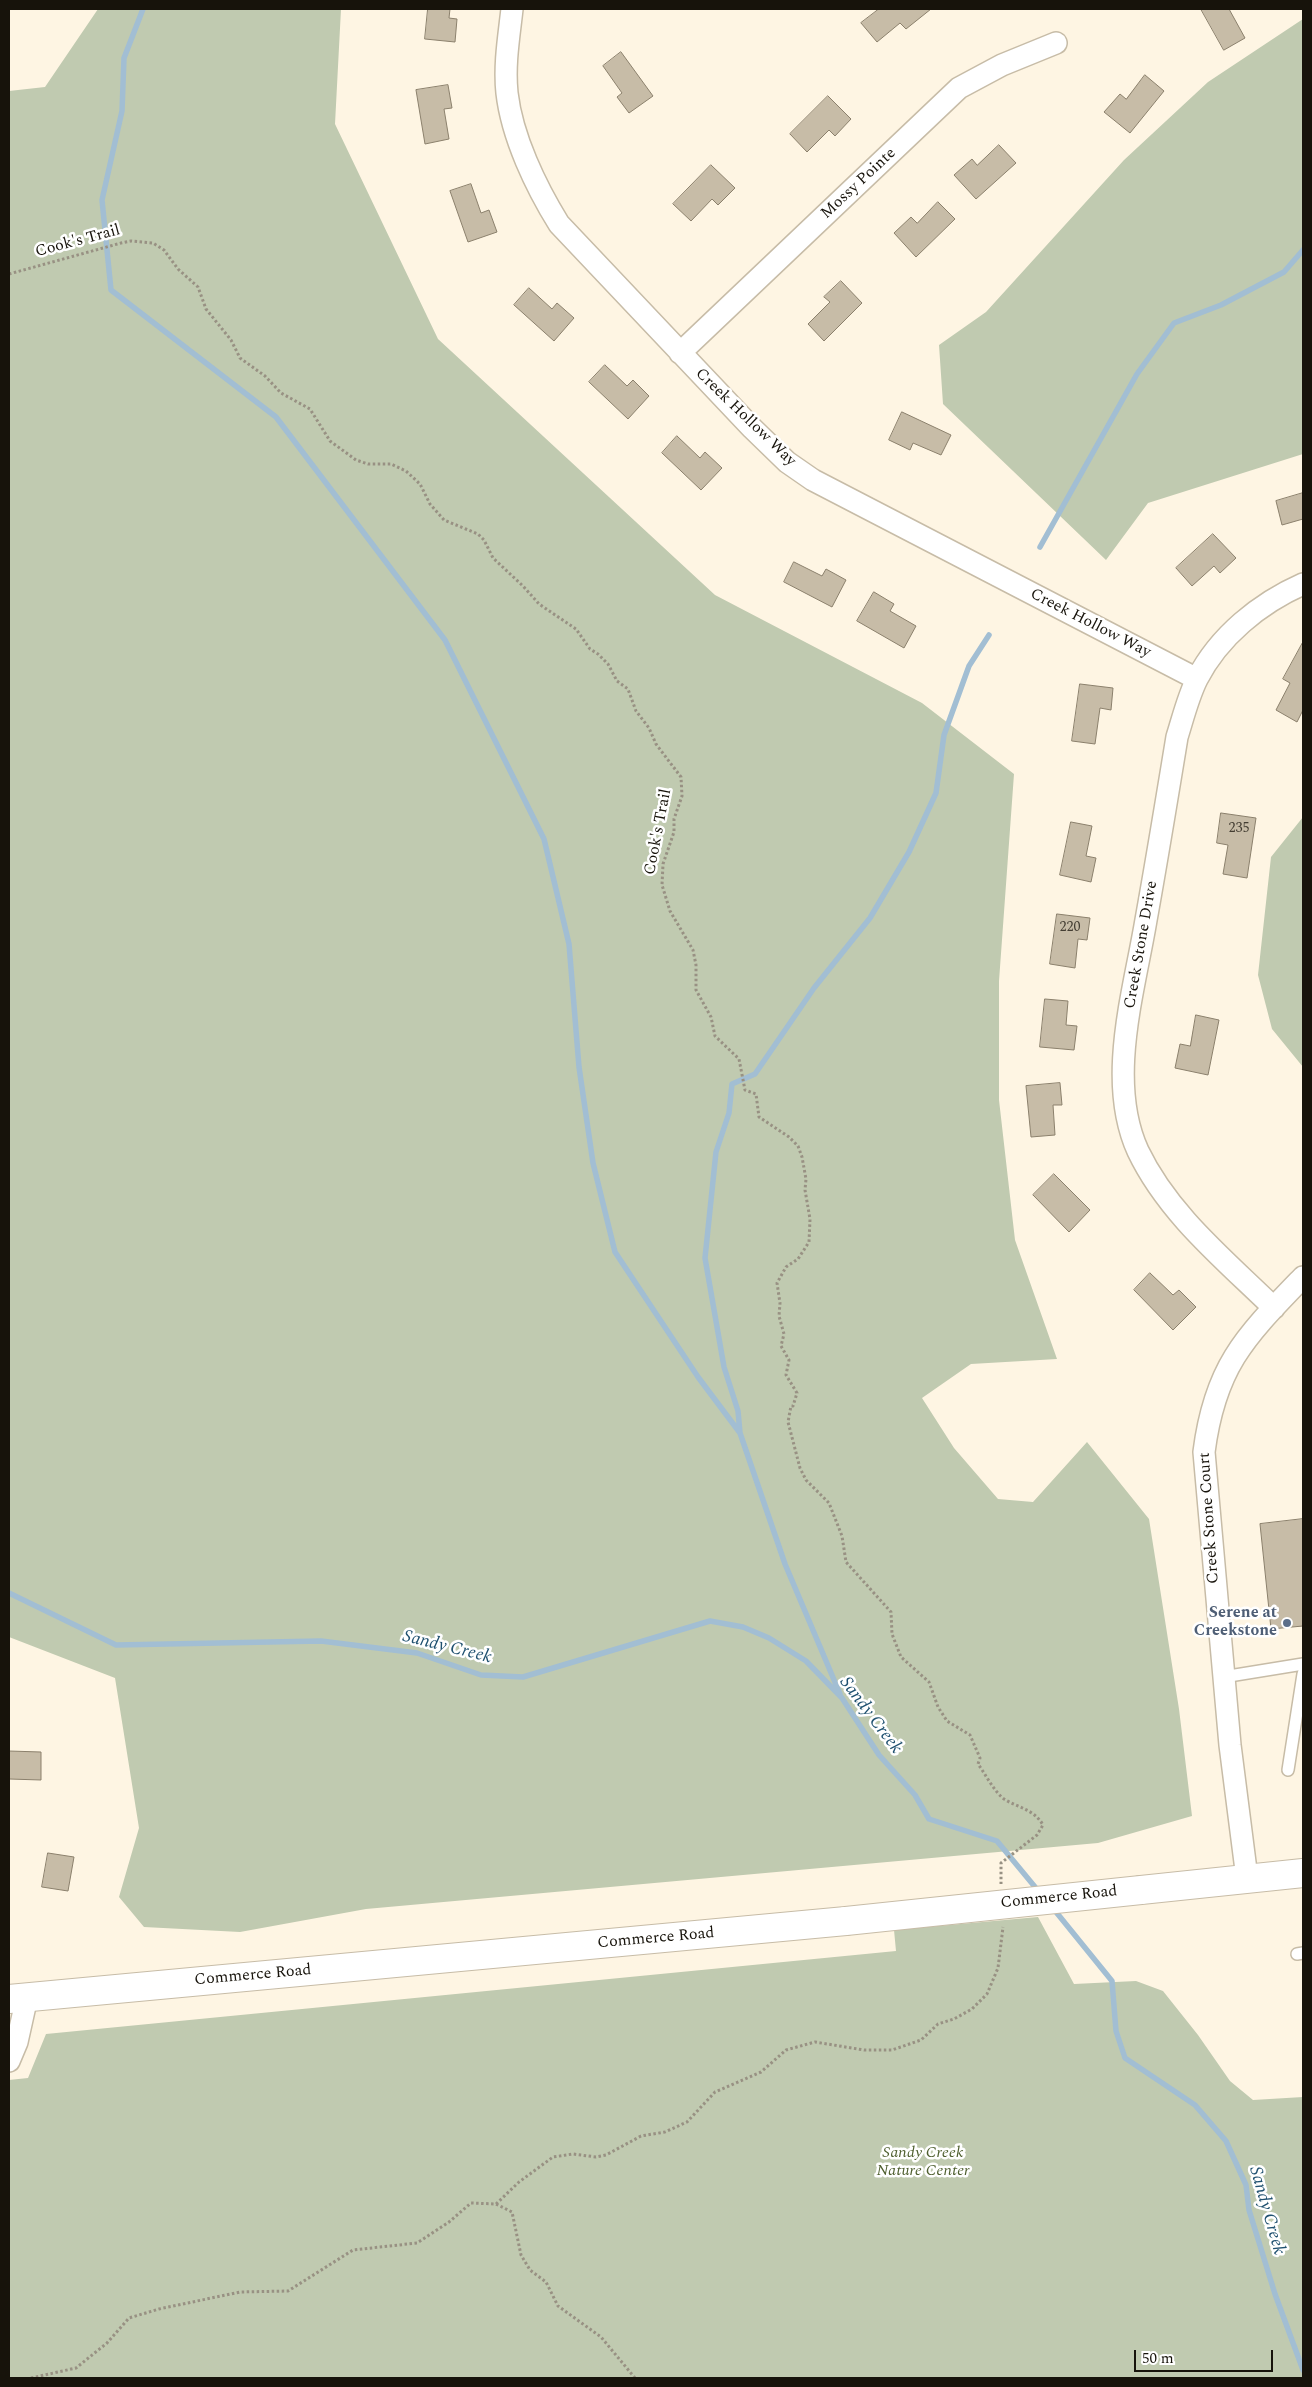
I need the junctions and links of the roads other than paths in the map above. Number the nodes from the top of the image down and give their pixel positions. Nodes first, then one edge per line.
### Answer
1 (512, 9) edge
2 (1056, 43) dead end
3 (680, 353) junction
4 (1303, 584) edge
5 (1197, 679) junction
6 (1303, 1277) edge
7 (1274, 1308) junction
8 (1303, 1664) edge
9 (1303, 1674) edge
10 (1223, 1676) junction
11 (1288, 1770) dead end
12 (1303, 1873) edge
13 (1247, 1878) junction
14 (18, 1998) edge
15 (9, 2061) edge

1 - 3 street, Creek Hollow Way
2 - 3 street, Mossy Pointe
3 - 5 street, Creek Hollow Way
4 - 5 street, Creek Stone Drive
5 - 7 street, Creek Stone Drive
6 - 7 street, Creek Stone Court
7 - 10 street, Creek Stone Court
8 - 10 lane
9 - 11 lane
10 - 13 street, Creek Stone Court
12 - 13 highway, Commerce Road
13 - 14 highway, Commerce Road, bridge
14 - 15 street

